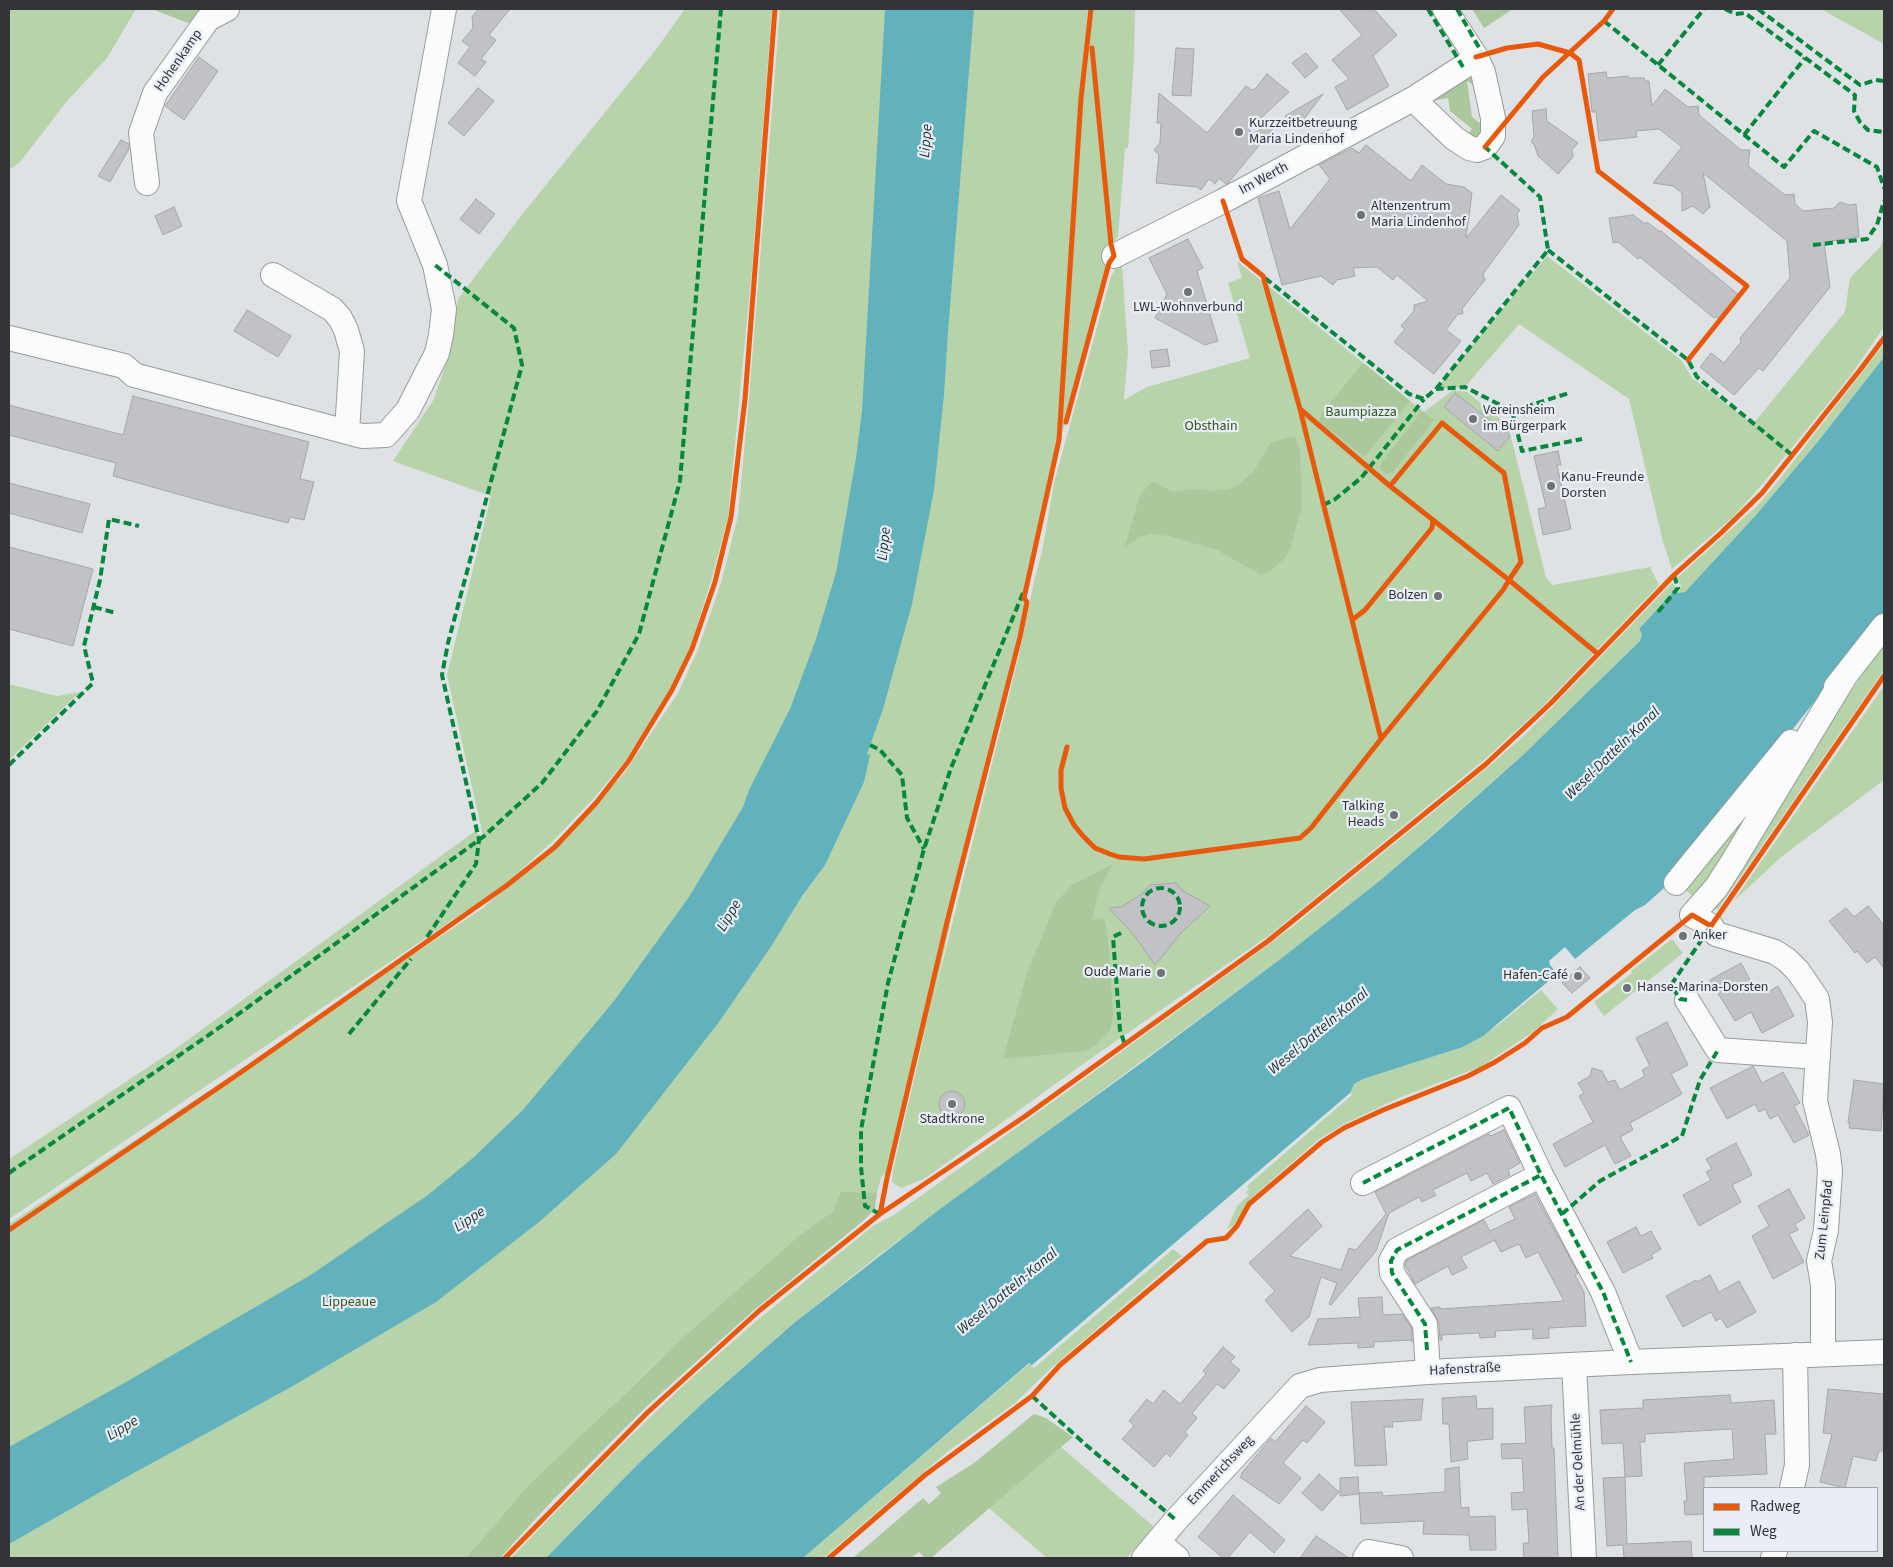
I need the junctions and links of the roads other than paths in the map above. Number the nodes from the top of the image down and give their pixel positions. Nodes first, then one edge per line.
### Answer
1 (227, 9) edge
2 (444, 9) edge
3 (1446, 9) edge
4 (1476, 57) junction
5 (1413, 99) junction
6 (147, 183) dead end
7 (1114, 256) dead end
8 (273, 276) dead end
9 (9, 338) edge
10 (347, 432) junction
11 (1884, 626) edge
12 (1845, 676) junction
13 (1676, 883) dead end
14 (1687, 1000) dead end
15 (1818, 1058) junction
16 (1541, 1175) junction
17 (1363, 1183) dead end
18 (1884, 1352) edge
19 (1823, 1353) junction
20 (1795, 1356) junction
21 (1428, 1361) junction
22 (1631, 1362) junction
23 (1574, 1365) junction
24 (1300, 1386) joint
25 (1792, 1487) edge
26 (1151, 1550) edge
27 (1178, 1558) edge
28 (1365, 1558) edge
29 (1401, 1558) edge
30 (1584, 1558) edge

1 - 6 street, Hohenkamp
2 - 10 street
3 - 4 street
4 - 5 street, Im Werth
4 - 5 street
5 - 7 street, Im Werth
8 - 10 street
9 - 10 street
11 - 12 street
12 - 13 street
12 - 15 street, Zum Leinpfad
14 - 15 street
15 - 19 street, Zum Leinpfad
16 - 17 street
16 - 21 street, Hafenstraße
16 - 22 street
18 - 19 street, Hafenstraße
19 - 20 street, Hafenstraße
20 - 22 street, Hafenstraße
20 - 25 street
21 - 23 street, Hafenstraße
21 - 24 street, Hafenstraße
22 - 23 street, Hafenstraße
23 - 30 street, An der Oelmühle
24 - 26 street, Emmerichsweg
26 - 27 street
28 - 29 street

